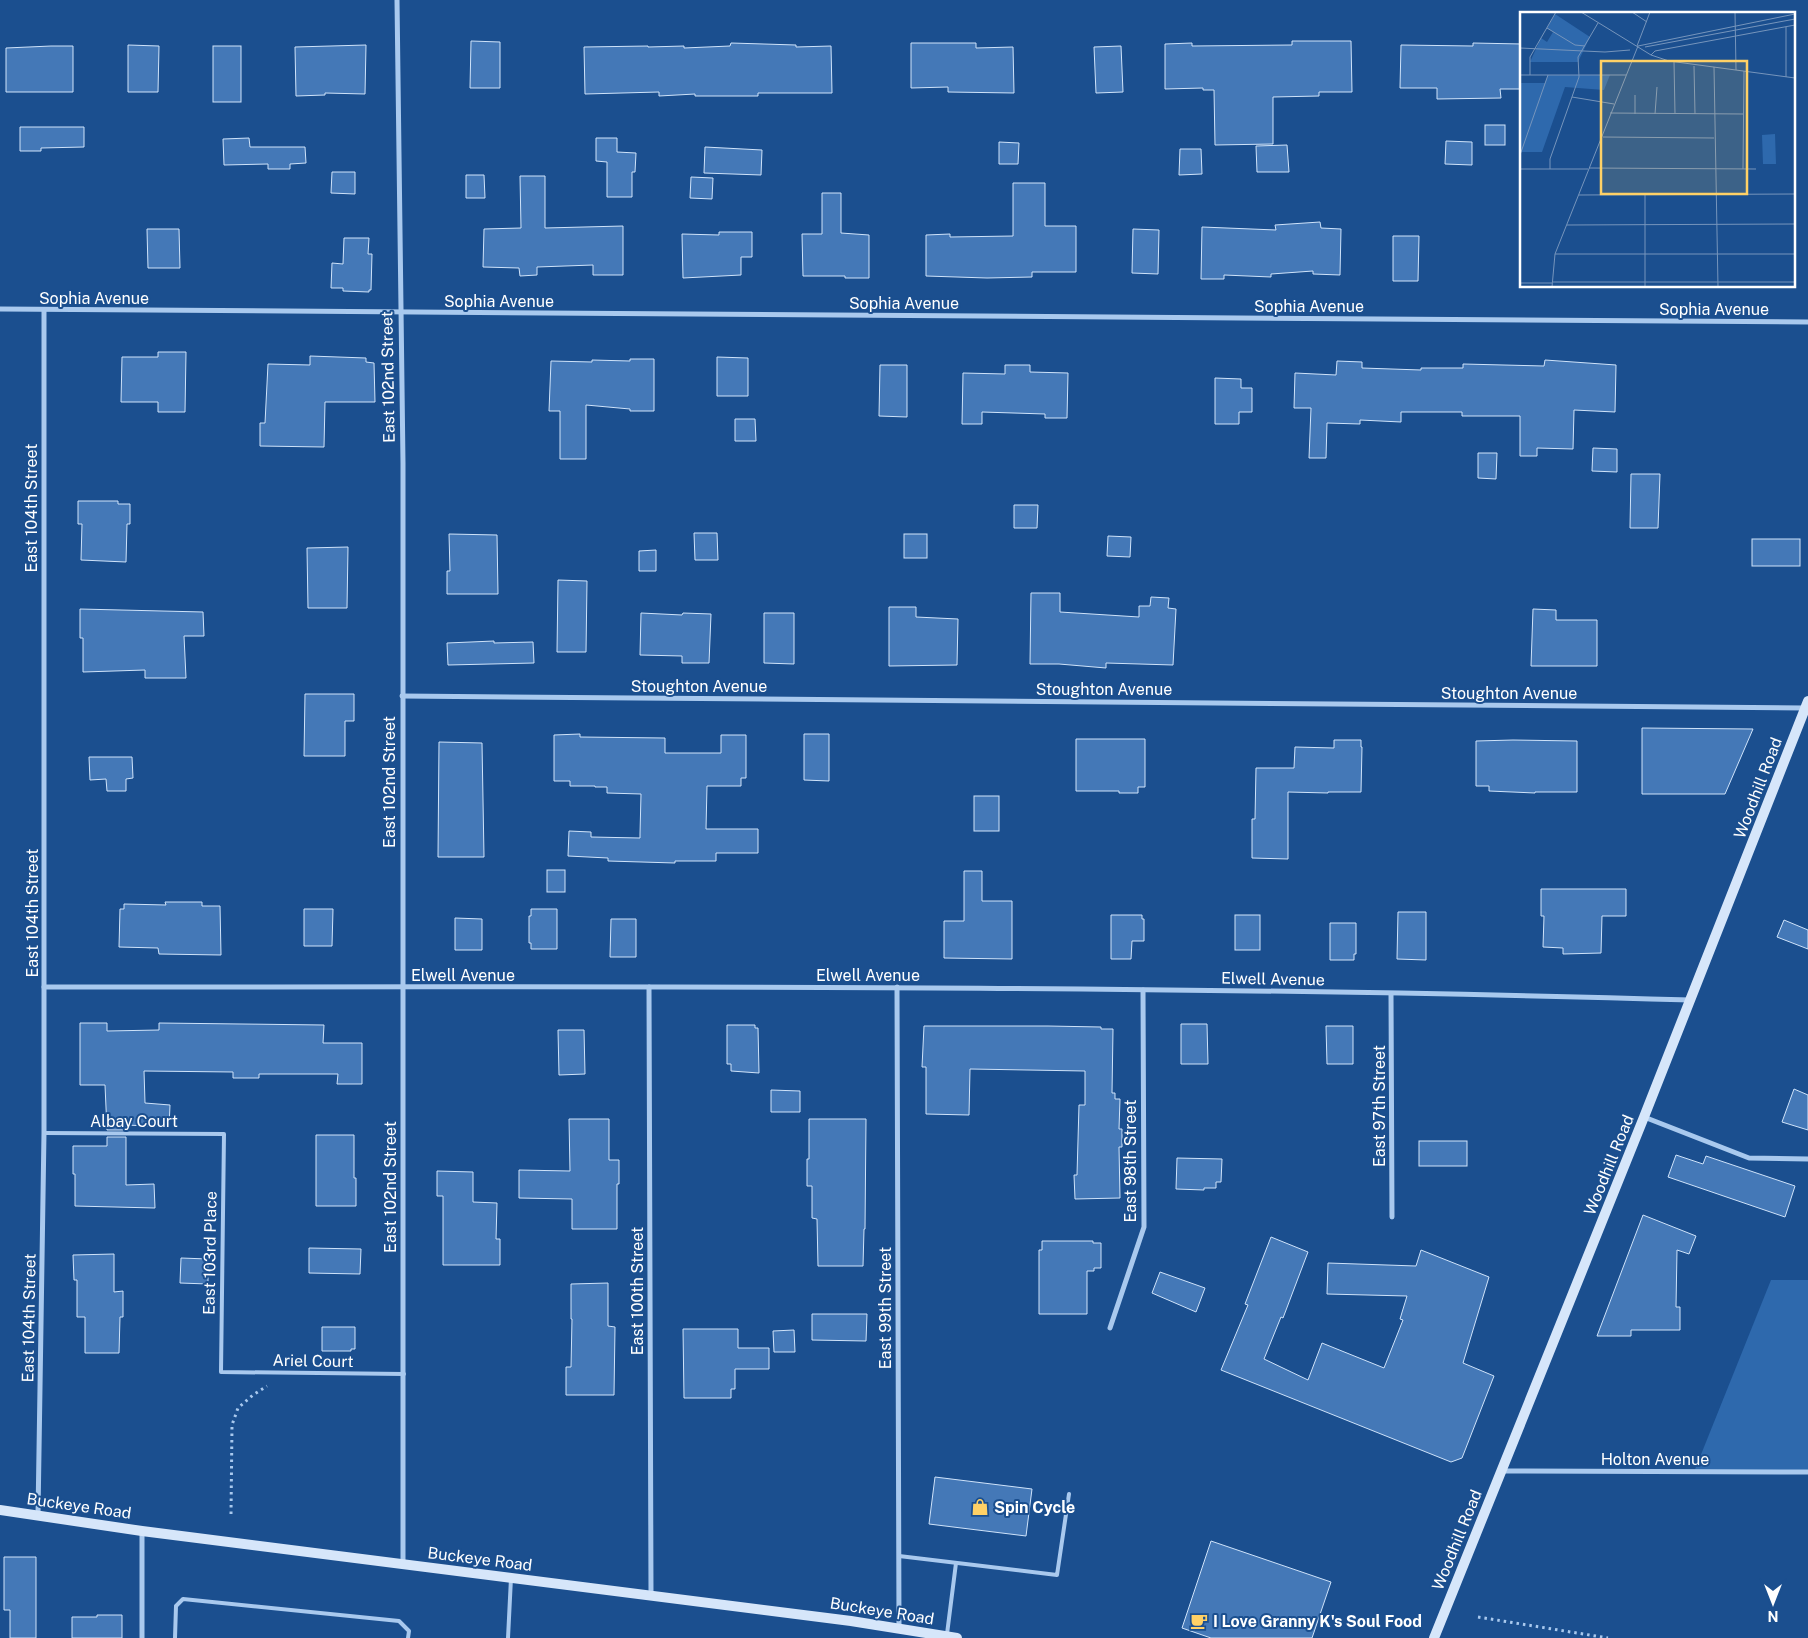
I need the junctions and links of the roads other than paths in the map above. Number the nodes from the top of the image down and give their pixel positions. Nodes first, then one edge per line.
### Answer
1 (397, 0) edge
2 (0, 310) edge
3 (44, 310) junction
4 (400, 312) junction
5 (1808, 322) edge
6 (402, 696) junction
7 (1807, 705) edge
8 (44, 987) junction
9 (402, 987) junction
10 (649, 987) junction
11 (896, 987) junction
12 (1143, 990) junction
13 (1391, 994) junction
14 (1691, 1000) junction
15 (1644, 1117) junction
16 (44, 1133) junction
17 (224, 1134) joint
18 (1808, 1159) edge
19 (1392, 1217) dead end
20 (1110, 1328) dead end
21 (222, 1372) joint
22 (404, 1374) junction
23 (1502, 1471) junction
24 (1808, 1472) edge
25 (1069, 1494) dead end
26 (0, 1510) edge
27 (38, 1515) junction
28 (142, 1531) junction
29 (898, 1556) junction
30 (956, 1563) junction
31 (403, 1564) junction
32 (510, 1578) junction
33 (651, 1595) junction
34 (899, 1629) junction
35 (952, 1637) edge
36 (142, 1638) edge
37 (175, 1638) edge
38 (408, 1638) edge
39 (508, 1638) edge
40 (1434, 1638) edge

1 - 4 street, East 102nd Street
2 - 3 street, Sophia Avenue
3 - 4 street, Sophia Avenue
3 - 8 street, East 104th Street
4 - 5 street, Sophia Avenue
4 - 6 street, East 102nd Street
6 - 7 street, Stoughton Avenue
6 - 9 street, East 102nd Street
7 - 14 main road, Woodhill Road
8 - 9 street, Elwell Avenue
8 - 16 street, East 104th Street
9 - 10 street, Elwell Avenue
9 - 22 street, East 102nd Street
10 - 11 street, Elwell Avenue
10 - 33 street, East 100th Street
11 - 12 street, Elwell Avenue
11 - 29 street, East 99th Street
12 - 13 street, Elwell Avenue
12 - 20 street, East 98th Street
13 - 14 street, Elwell Avenue
13 - 19 street, East 97th Street
14 - 15 main road, Woodhill Road
15 - 18 street
15 - 23 main road, Woodhill Road
16 - 17 lane, Albay Court
16 - 27 street, East 104th Street
17 - 21 lane, East 103rd Place
21 - 22 lane, Ariel Court
22 - 31 street, East 102nd Street
23 - 24 street, Holton Avenue
23 - 40 main road, Woodhill Road
25 - 30 lane
26 - 27 main road, Buckeye Road
27 - 28 main road, Buckeye Road
28 - 31 main road, Buckeye Road
28 - 36 street
29 - 30 lane
29 - 34 street, East 99th Street
30 - 35 lane
31 - 32 main road, Buckeye Road
32 - 33 main road, Buckeye Road
32 - 39 lane
33 - 34 main road, Buckeye Road
34 - 35 main road, Buckeye Road
37 - 38 lane

